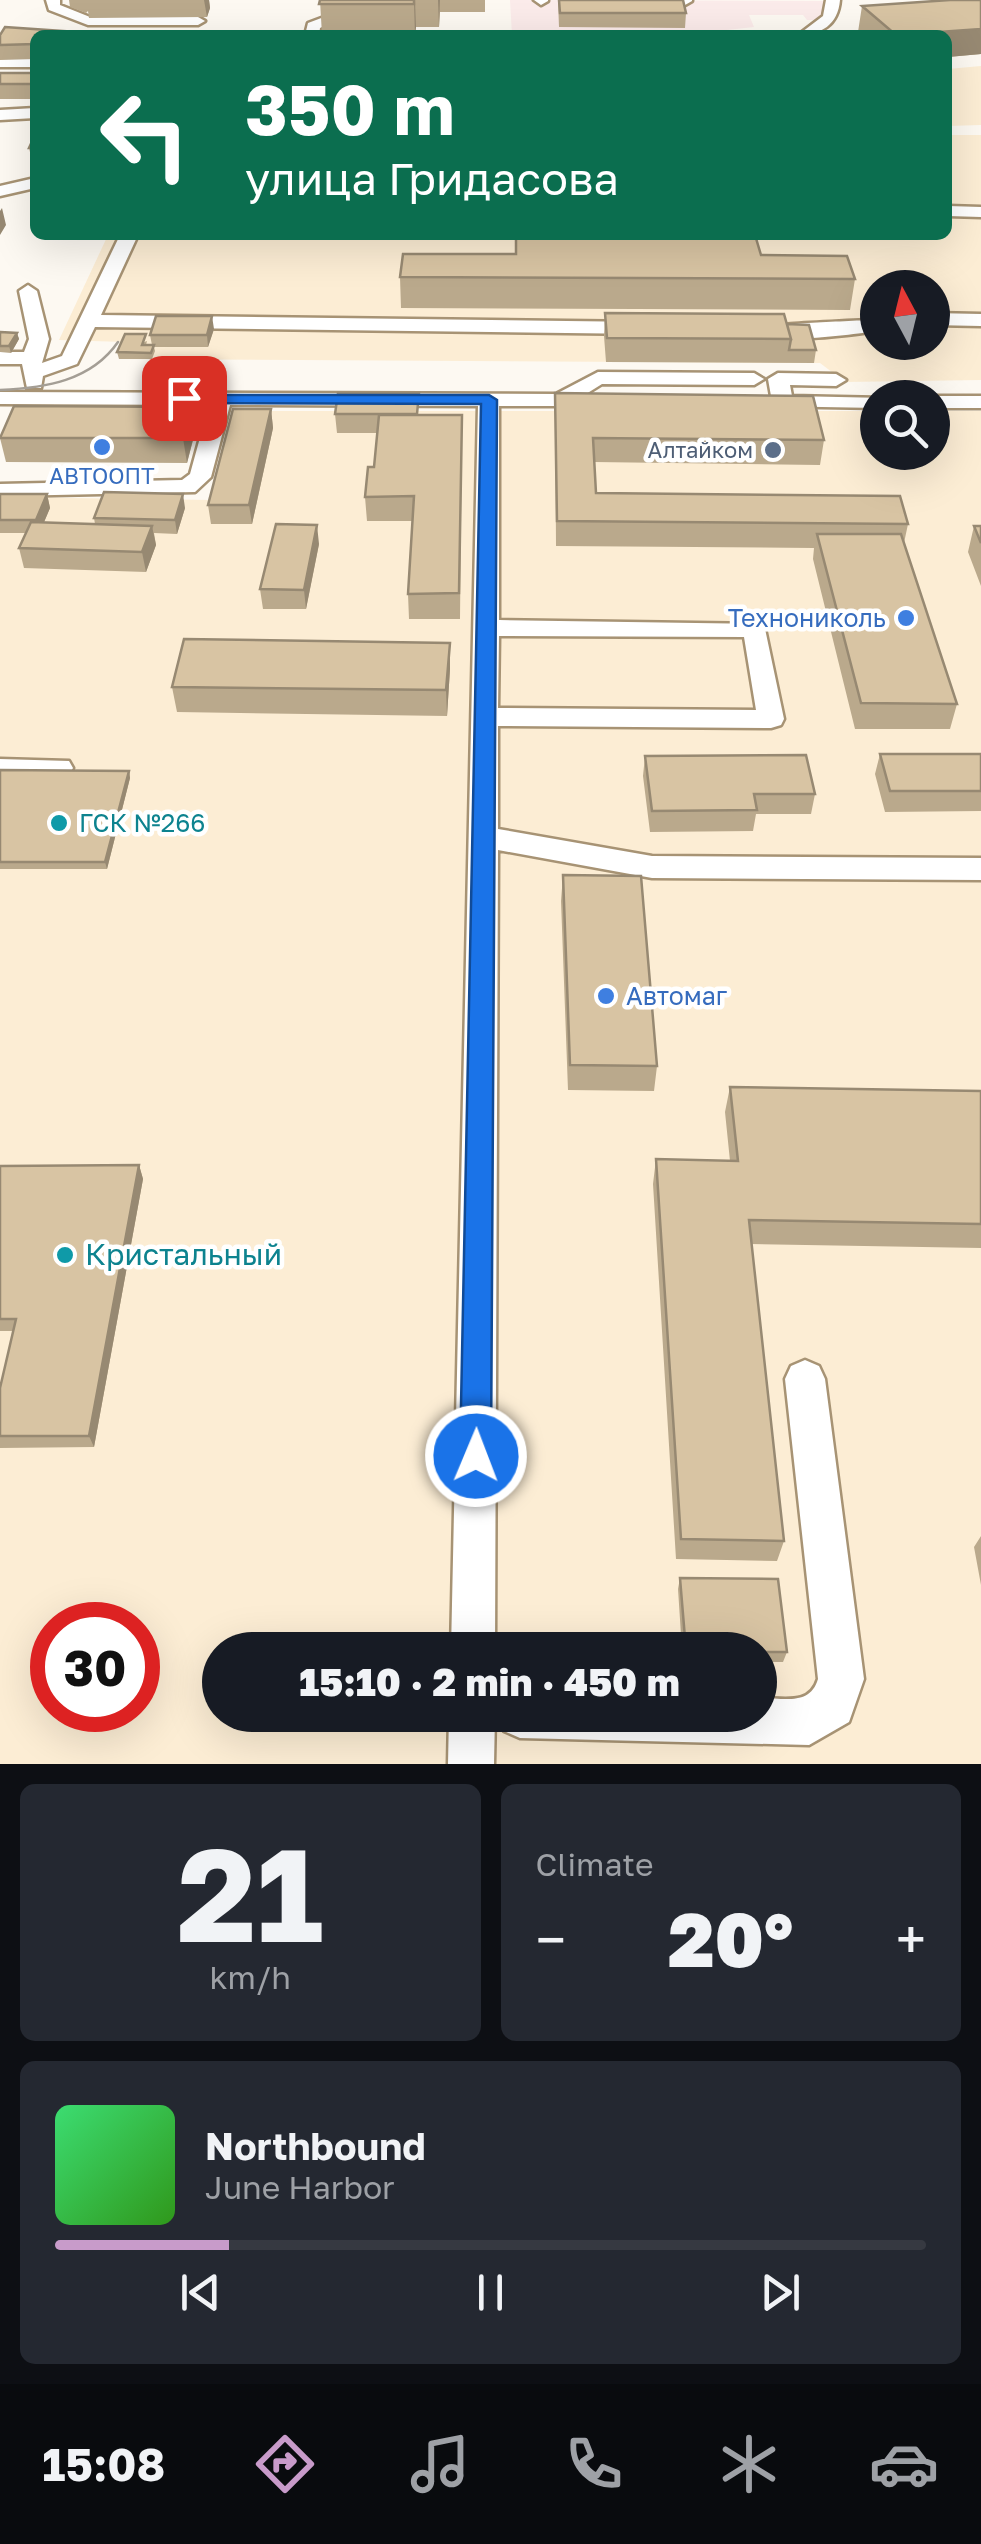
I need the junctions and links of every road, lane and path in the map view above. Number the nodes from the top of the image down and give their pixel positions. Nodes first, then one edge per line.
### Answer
1 (52, 0) edge
2 (409, 0) edge
3 (833, 0) edge
4 (198, 21) dead end
5 (313, 30) edge
6 (814, 30) edge
7 (0, 63) edge
8 (30, 63) edge
9 (30, 113) edge
10 (0, 114) edge
11 (30, 184) edge
12 (0, 191) edge
13 (952, 211) edge
14 (981, 212) edge
15 (127, 240) edge
16 (28, 291) dead end
17 (950, 319) edge
18 (981, 320) edge
19 (91, 321) junction
20 (860, 327) edge
21 (674, 328) edge
22 (753, 330) edge
23 (0, 358) edge
24 (32, 366) junction
25 (754, 379) dead end
26 (836, 380) dead end
27 (968, 380) dead end
28 (186, 390) junction
29 (276, 390) junction
30 (481, 391) junction
31 (0, 398) edge
32 (44, 398) junction
33 (221, 399) junction
34 (560, 400) junction
35 (616, 400) edge
36 (746, 402) edge
37 (783, 402) junction
38 (860, 402) edge
39 (950, 402) edge
40 (980, 402) edge
41 (8, 488) dead end
42 (486, 628) junction
43 (485, 717) junction
44 (0, 768) edge
45 (59, 768) edge
46 (483, 838) junction
47 (981, 869) edge
48 (805, 1378) dead end
49 (473, 1632) edge
50 (777, 1721) edge
51 (472, 1732) edge
52 (471, 1764) edge

1 - 4 street
2 - 5 street
3 - 6 street
7 - 8 street
9 - 10 street
11 - 12 street
13 - 14 street
15 - 19 street
16 - 24 street
17 - 18 street
19 - 21 street
19 - 24 street
20 - 22 street
23 - 24 street
24 - 32 street
25 - 34 street
26 - 37 street
27 - 40 street
28 - 29 street
28 - 32 street
28 - 33 street
29 - 30 street
29 - 33 street
30 - 34 street
30 - 42 street
31 - 32 street
33 - 41 street
34 - 35 street
36 - 37 street
37 - 38 street
39 - 40 street
42 - 43 street
42 - 43 street
43 - 46 street
44 - 45 street
46 - 47 street
46 - 49 street
48 - 50 street
51 - 52 street

